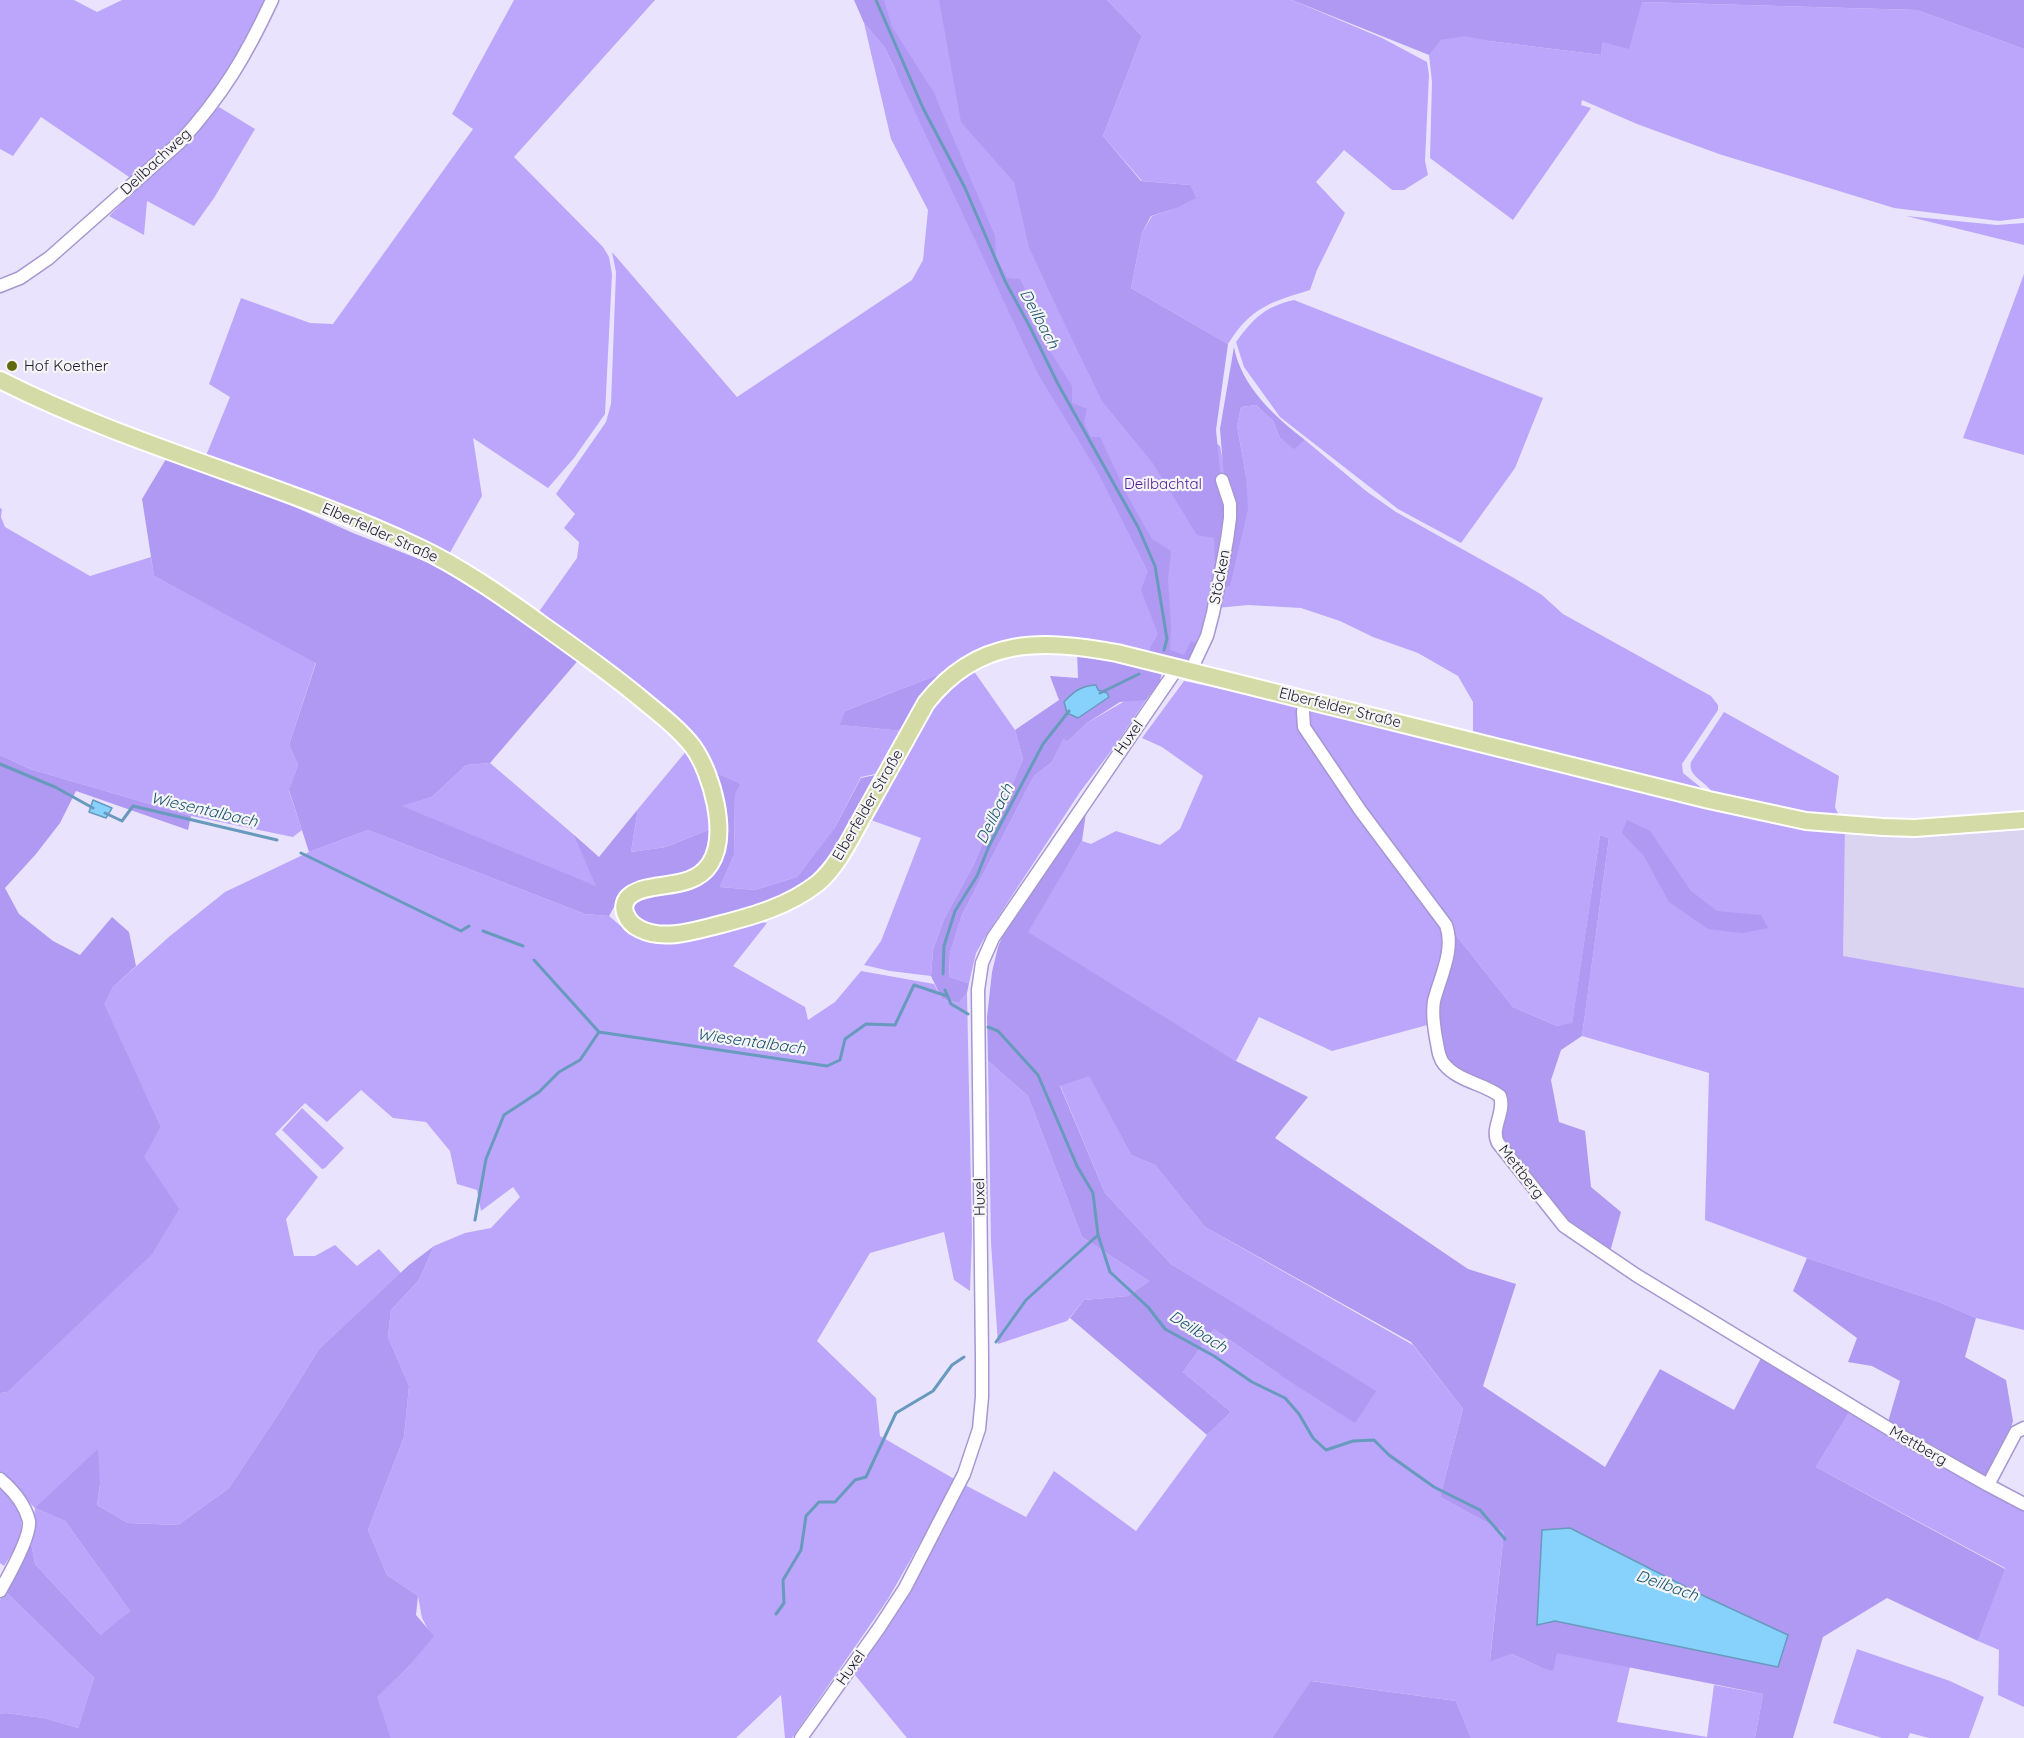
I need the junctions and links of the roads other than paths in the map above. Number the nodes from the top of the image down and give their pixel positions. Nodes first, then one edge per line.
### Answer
1 (272, 0) edge
2 (0, 286) edge
3 (0, 380) edge
4 (1222, 480) dead end
5 (1185, 669) junction
6 (1305, 699) junction
7 (2024, 820) edge
8 (2024, 1428) edge
9 (0, 1479) edge
10 (1988, 1485) junction
11 (2024, 1504) edge
12 (0, 1591) edge
13 (801, 1738) edge

1 - 2 street, Deilbachweg
3 - 5 main road, Elberfelder Straße
4 - 5 street, Stöcken
5 - 6 main road, Elberfelder Straße
5 - 13 street, Huxel
6 - 7 main road, Elberfelder Straße
6 - 10 street, Mettberg
8 - 10 street
9 - 12 street
10 - 11 street, Mettberg

